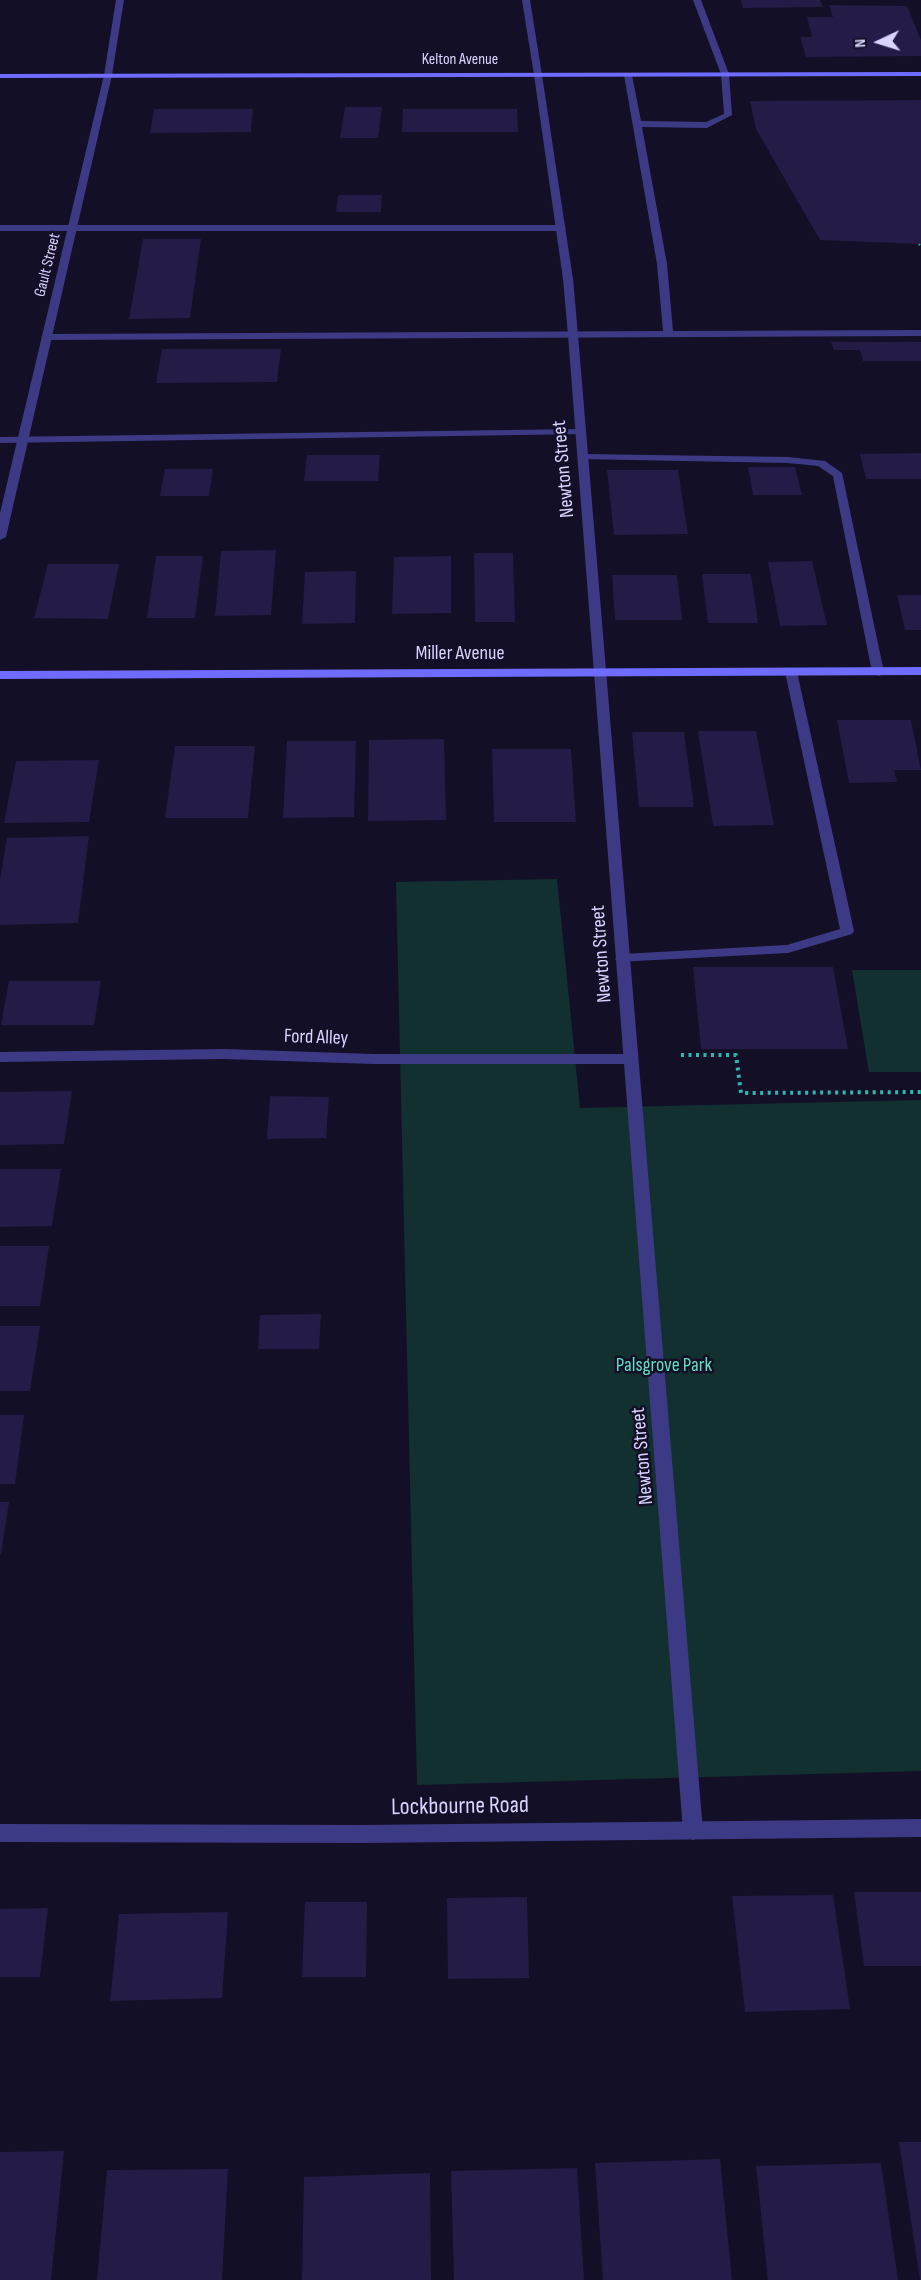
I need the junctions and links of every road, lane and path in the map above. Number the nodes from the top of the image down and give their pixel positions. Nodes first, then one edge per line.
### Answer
1 (120, 0) edge
2 (526, 0) edge
3 (697, 0) edge
4 (725, 74) junction
5 (921, 74) edge
6 (108, 75) junction
7 (538, 75) junction
8 (628, 75) junction
9 (0, 76) edge
10 (637, 124) junction
11 (0, 228) edge
12 (73, 228) junction
13 (561, 228) junction
14 (921, 333) edge
15 (668, 334) junction
16 (573, 335) junction
17 (46, 337) junction
18 (580, 432) junction
19 (0, 440) edge
20 (24, 440) junction
21 (583, 457) junction
22 (0, 537) edge
23 (921, 671) edge
24 (791, 672) junction
25 (878, 672) junction
26 (599, 673) junction
27 (0, 675) edge
28 (622, 959) junction
29 (681, 1055) dead end
30 (0, 1057) edge
31 (630, 1059) junction
32 (921, 1092) edge
33 (921, 1828) edge
34 (693, 1831) junction
35 (0, 1833) edge

1 - 6 street, Gault Street
2 - 7 street, Newton Street
3 - 4 street
4 - 5 main road, Kelton Avenue
4 - 8 main road, Kelton Avenue
4 - 10 street
6 - 7 main road, Kelton Avenue
6 - 9 main road, Kelton Avenue
6 - 12 street, Gault Street
7 - 8 main road, Kelton Avenue
7 - 13 street, Newton Street
8 - 10 street
10 - 15 street
11 - 12 street
12 - 13 street
12 - 17 street, Gault Street
13 - 16 street, Newton Street
14 - 15 street
15 - 16 street
16 - 17 street
16 - 18 street, Newton Street
17 - 20 street, Gault Street
18 - 20 street
18 - 21 street, Newton Street
19 - 20 street
20 - 22 street, Gault Street
21 - 25 street
21 - 26 street, Newton Street
23 - 25 main road, Miller Avenue
24 - 25 main road, Miller Avenue
24 - 26 main road, Miller Avenue
24 - 28 street
26 - 27 main road, Miller Avenue
26 - 28 street, Newton Street
28 - 31 street, Newton Street
29 - 32 path
30 - 31 street, Ford Alley
31 - 34 street, Newton Street
33 - 34 street, Lockbourne Road
34 - 35 street, Lockbourne Road

